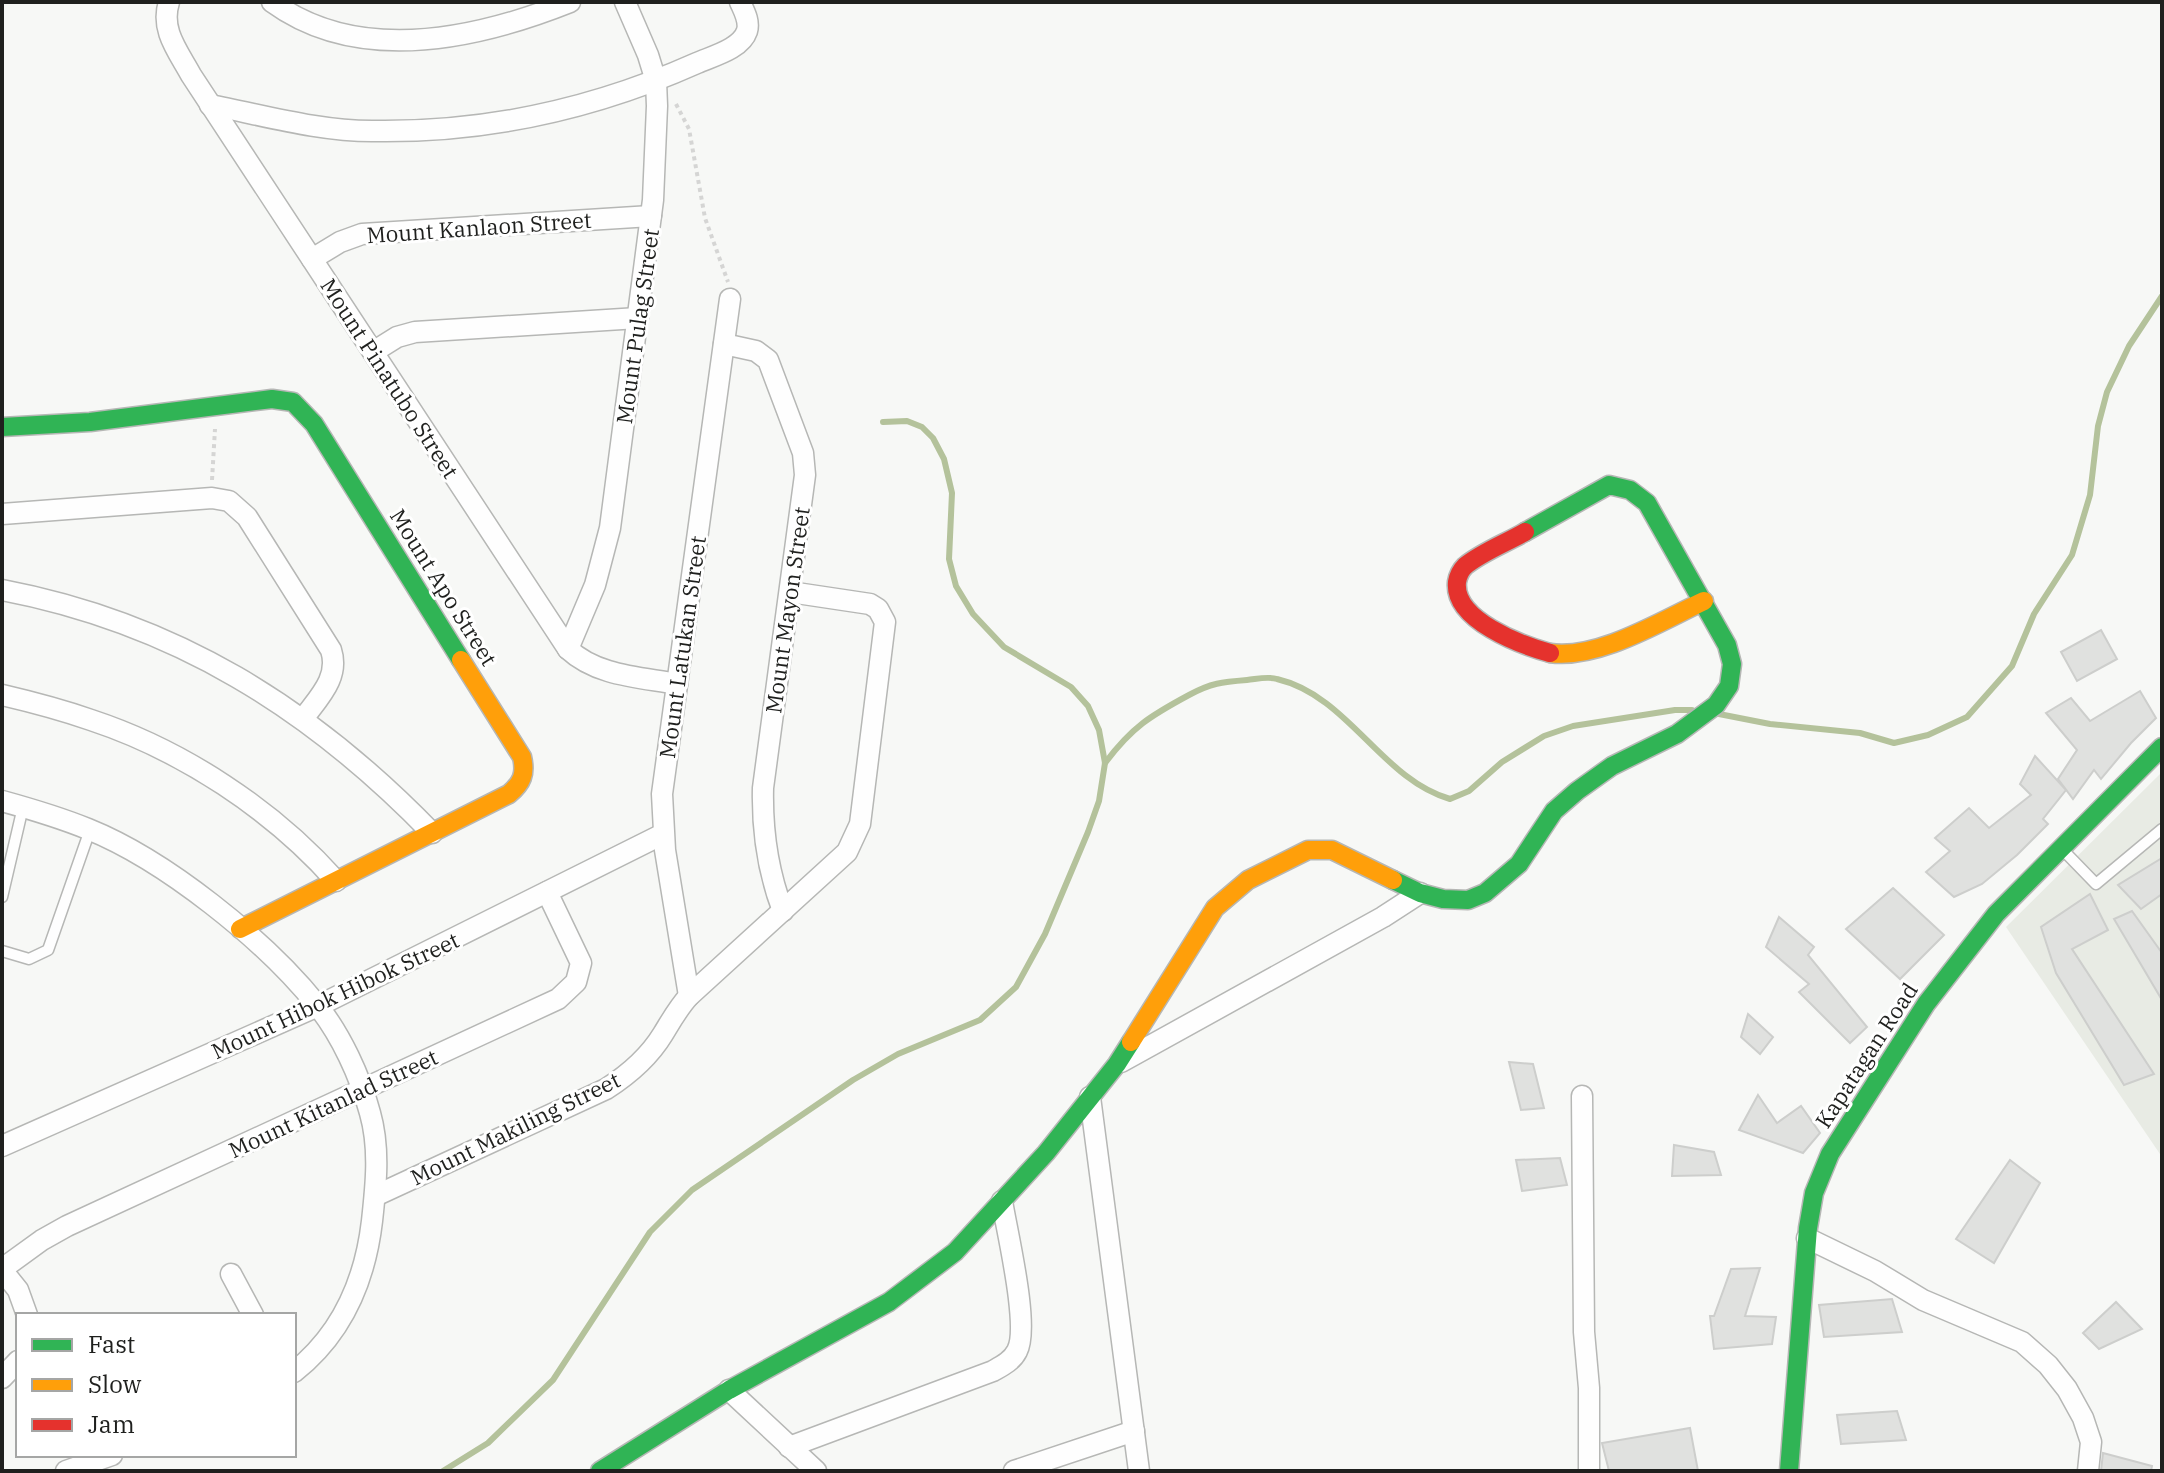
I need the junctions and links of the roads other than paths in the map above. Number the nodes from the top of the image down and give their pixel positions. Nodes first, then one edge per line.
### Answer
1 (169, 2) edge
2 (272, 2) edge
3 (570, 2) edge
4 (625, 2) edge
5 (740, 2) edge
6 (656, 81) junction
7 (210, 105) junction
8 (651, 216) junction
9 (312, 259) junction
10 (730, 299) road end
11 (638, 318) junction
12 (724, 344) junction
13 (373, 352) junction
14 (2, 427) edge
15 (2, 514) edge
16 (2, 590) edge
17 (790, 592) junction
18 (1704, 601) junction
19 (568, 649) junction
20 (677, 684) junction
21 (2, 695) edge
22 (303, 719) junction
23 (2162, 747) edge
24 (2, 801) edge
25 (23, 807) junction
26 (2162, 829) edge
27 (90, 830) junction
28 (432, 833) junction
29 (663, 834) junction
30 (2061, 848) junction
31 (336, 881) junction
32 (547, 892) junction
33 (1420, 893) junction
34 (2, 897) edge
35 (783, 911) junction
36 (240, 929) junction
37 (2, 951) edge
38 (689, 996) junction
39 (318, 1006) junction
40 (1117, 1064) junction
41 (363, 1089) junction
42 (1582, 1096) dead end
43 (1090, 1097) junction
44 (2, 1146) edge
45 (375, 1196) junction
46 (1002, 1201) junction
47 (1807, 1238) junction
48 (2, 1270) edge
49 (231, 1274) dead end
50 (26, 1313) edge
51 (252, 1313) edge
52 (16, 1363) edge
53 (296, 1370) edge
54 (2, 1378) edge
55 (729, 1390) junction
56 (1134, 1431) junction
57 (789, 1447) junction
58 (106, 1457) edge
59 (66, 1471) edge
60 (600, 1471) edge
61 (816, 1471) edge
62 (1014, 1471) edge
63 (1139, 1471) edge
64 (1589, 1471) edge
65 (1789, 1471) edge
66 (2088, 1471) edge

1 - 7 street, Mount Pinatubo Street
2 - 3 street
4 - 6 street, Mount Pulag Street
5 - 6 street
6 - 7 street
6 - 8 street, Mount Pulag Street
7 - 9 street, Mount Pinatubo Street
8 - 9 street, Mount Kanlaon Street
8 - 11 street, Mount Pulag Street
9 - 13 street, Mount Pinatubo Street
10 - 12 street, Mount Latukan Street
11 - 13 street
11 - 19 street, Mount Pulag Street
12 - 17 street, Mount Mayon Street
12 - 20 street, Mount Latukan Street
13 - 19 street, Mount Pinatubo Street
14 - 28 street, Mount Apo Street
15 - 22 street
16 - 22 street
17 - 35 street, Mount Mayon Street
17 - 35 street, Mount Makiling Street
18 - 18 street
18 - 33 street
19 - 20 street, Mount Pinatubo Street
20 - 29 street, Mount Latukan Street
21 - 31 street
22 - 28 street
23 - 30 street, Kapatagan Road
24 - 25 street
25 - 27 street
25 - 34 lane
26 - 30 lane
27 - 36 street
27 - 37 lane
28 - 31 street, Mount Apo Street
29 - 32 street, Mount Hibok Hibok Street
29 - 38 street, Mount Latukan Street
30 - 47 street, Kapatagan Road
31 - 36 street, Mount Apo Street
32 - 39 street, Mount Hibok Hibok Street
32 - 41 street, Mount Kitanlad Street
33 - 40 street
33 - 40 street
35 - 38 street, Mount Makiling Street
36 - 39 street
38 - 45 street, Mount Makiling Street
39 - 41 street
39 - 44 street, Mount Hibok Hibok Street
40 - 43 street
41 - 45 street
41 - 48 street, Mount Kitanlad Street
42 - 64 street
43 - 46 street
43 - 56 street
45 - 53 street
46 - 55 street
46 - 57 street
47 - 65 street, Kapatagan Road
47 - 66 street
48 - 50 street
49 - 51 street
52 - 54 street
55 - 57 street
55 - 60 street
56 - 62 street
56 - 63 street
57 - 61 street
58 - 59 street

